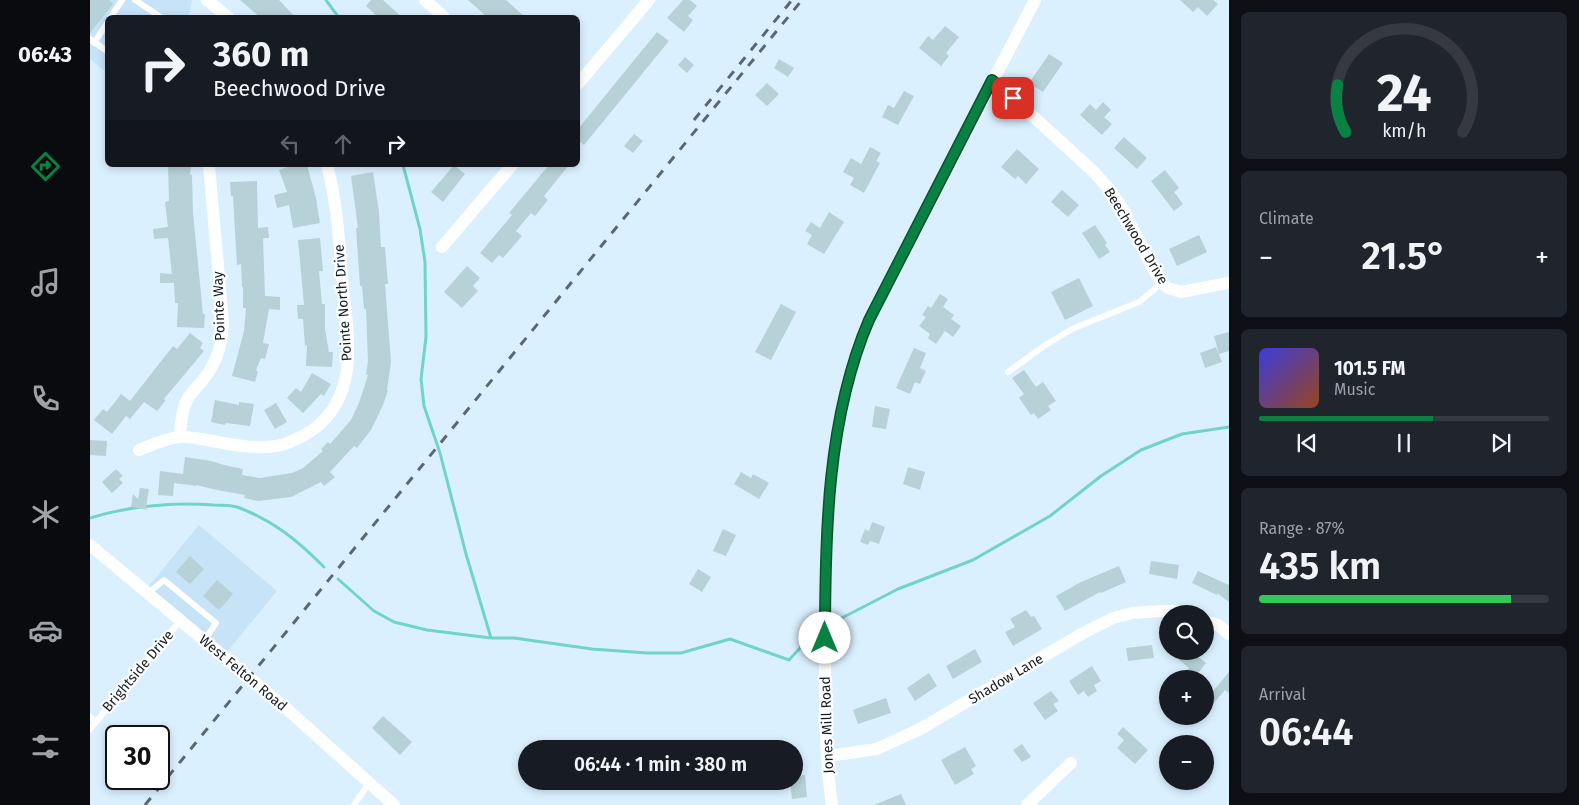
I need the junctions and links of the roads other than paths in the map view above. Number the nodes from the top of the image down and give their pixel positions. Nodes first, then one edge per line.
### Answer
1 (122, 0) edge
2 (135, 0) edge
3 (207, 0) edge
4 (425, 0) edge
5 (649, 0) edge
6 (1035, 0) edge
7 (112, 15) edge
8 (158, 15) edge
9 (225, 15) edge
10 (441, 15) edge
11 (105, 26) edge
12 (92, 41) edge
13 (105, 50) edge
14 (992, 80) junction
15 (580, 82) edge
16 (209, 167) edge
17 (328, 167) edge
18 (510, 167) edge
19 (442, 247) dead end
20 (1162, 283) junction
21 (1229, 283) edge
22 (1008, 372) dead end
23 (180, 436) junction
24 (139, 450) dead end
25 (90, 545) edge
26 (147, 594) junction
27 (1159, 611) edge
28 (180, 621) junction
29 (1214, 624) edge
30 (1229, 634) edge
31 (204, 641) junction
32 (90, 717) edge
33 (96, 722) junction
34 (90, 729) edge
35 (828, 756) junction
36 (1071, 762) dead end
37 (370, 782) junction
38 (354, 805) edge
39 (394, 805) edge
40 (832, 805) edge
41 (1027, 805) edge

1 - 7 lane
2 - 8 lane
3 - 9 street
4 - 10 street
5 - 15 street
6 - 14 street, Jones Mill Road
11 - 12 lane
12 - 13 lane
14 - 20 street, Beechwood Drive
14 - 35 street, Jones Mill Road
16 - 23 street, Pointe Way
17 - 23 street, Pointe North Drive
18 - 19 street
20 - 21 street, Beechwood Drive
20 - 22 lane
23 - 24 street, Pointe North Drive
25 - 26 street, West Felton Road
26 - 28 street, West Felton Road
26 - 31 lane
27 - 35 street, Shadow Lane
28 - 31 street, West Felton Road
28 - 33 lane, Brightside Drive
29 - 30 street
31 - 37 street, West Felton Road
32 - 33 lane
33 - 34 lane, Brightside Drive
35 - 40 street, Jones Mill Road
36 - 41 street
37 - 38 lane
37 - 39 street, West Felton Road

